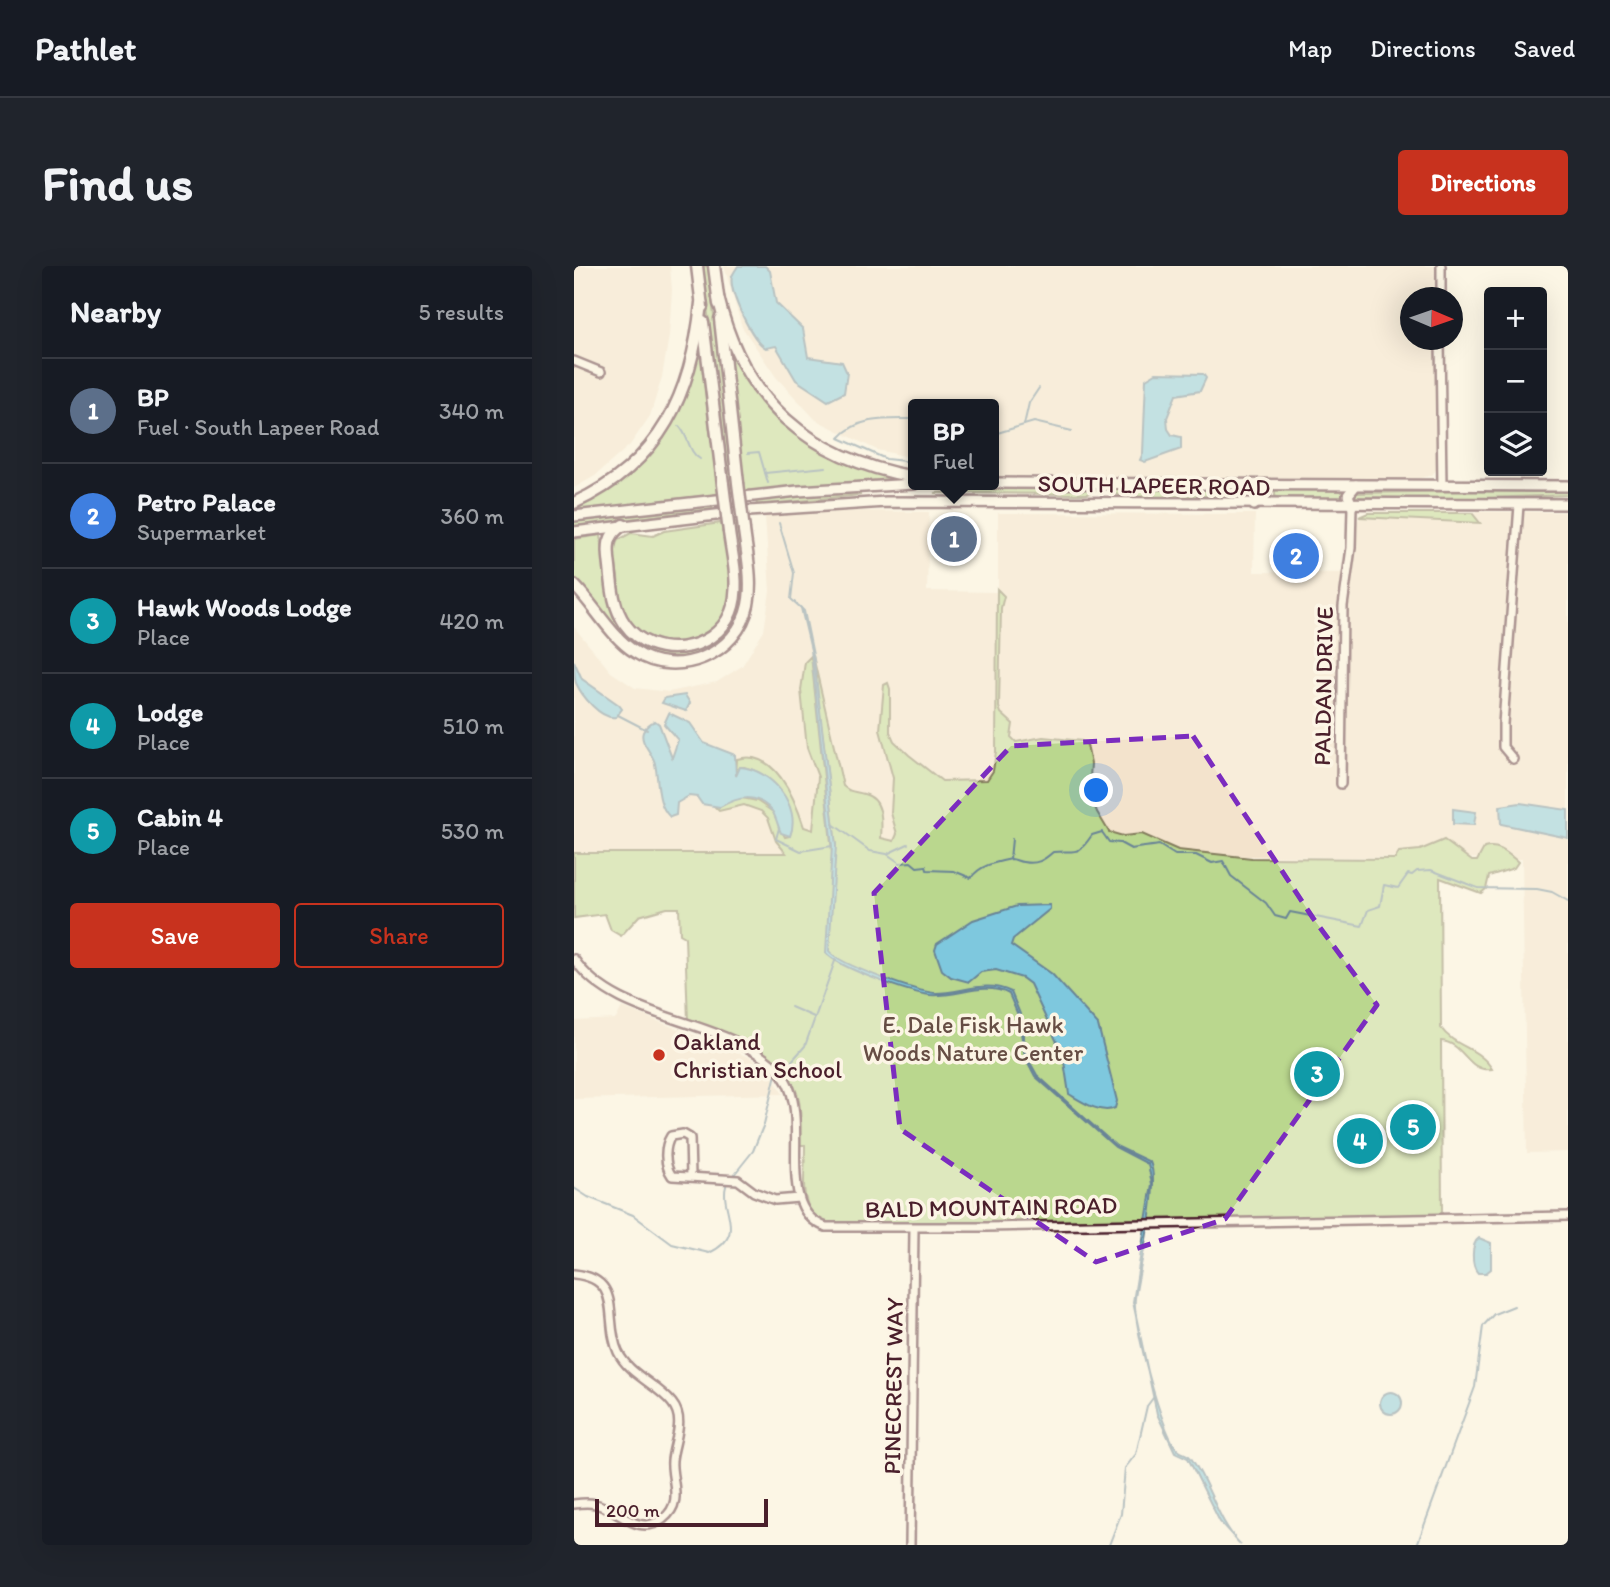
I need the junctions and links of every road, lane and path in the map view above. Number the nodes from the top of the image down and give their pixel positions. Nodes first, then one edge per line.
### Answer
1 (697, 266) edge
2 (714, 266) edge
3 (1441, 266) edge
4 (1441, 287) edge
5 (718, 297) junction
6 (701, 303) junction
7 (1440, 350) edge
8 (574, 361) edge
9 (601, 372) dead end
10 (908, 475) edge
11 (999, 483) edge
12 (908, 484) edge
13 (1076, 484) junction
14 (872, 485) junction
15 (1267, 485) junction
16 (1356, 485) junction
17 (1442, 486) junction
18 (1568, 486) edge
19 (1046, 502) junction
20 (574, 503) edge
21 (866, 503) junction
22 (1568, 504) edge
23 (1252, 505) junction
24 (1519, 505) junction
25 (1352, 506) junction
26 (574, 516) edge
27 (623, 525) junction
28 (574, 532) edge
29 (574, 585) edge
30 (1513, 759) dead end
31 (1341, 784) dead end
32 (574, 959) edge
33 (691, 1177) junction
34 (799, 1198) junction
35 (1568, 1216) edge
36 (914, 1228) junction
37 (574, 1274) edge
38 (574, 1504) edge
39 (910, 1545) edge

1 - 6 highway
2 - 5 highway
3 - 4 street
5 - 10 highway
5 - 29 highway, bridge
6 - 20 highway
6 - 27 highway, bridge
7 - 17 street
8 - 9 street
11 - 13 main road, SOUTH LAPEER ROAD
12 - 14 main road
13 - 15 main road, SOUTH LAPEER ROAD
13 - 19 main road
14 - 21 main road
14 - 26 main road
15 - 16 main road, SOUTH LAPEER ROAD
15 - 23 main road
16 - 17 main road, SOUTH LAPEER ROAD
16 - 25 main road
17 - 18 main road, SOUTH LAPEER ROAD
19 - 21 main road, SOUTH LAPEER ROAD
19 - 23 main road, SOUTH LAPEER ROAD
21 - 27 main road, SOUTH LAPEER ROAD
22 - 24 main road, SOUTH LAPEER ROAD
23 - 25 main road, SOUTH LAPEER ROAD
24 - 25 main road, SOUTH LAPEER ROAD
24 - 30 street
25 - 31 street, PALDAN DRIVE
27 - 28 main road, SOUTH LAPEER ROAD
32 - 34 street
33 - 33 street
33 - 34 street
34 - 36 street, BALD MOUNTAIN ROAD
35 - 36 street, BALD MOUNTAIN ROAD
36 - 39 street, PINECREST WAY
37 - 38 street

